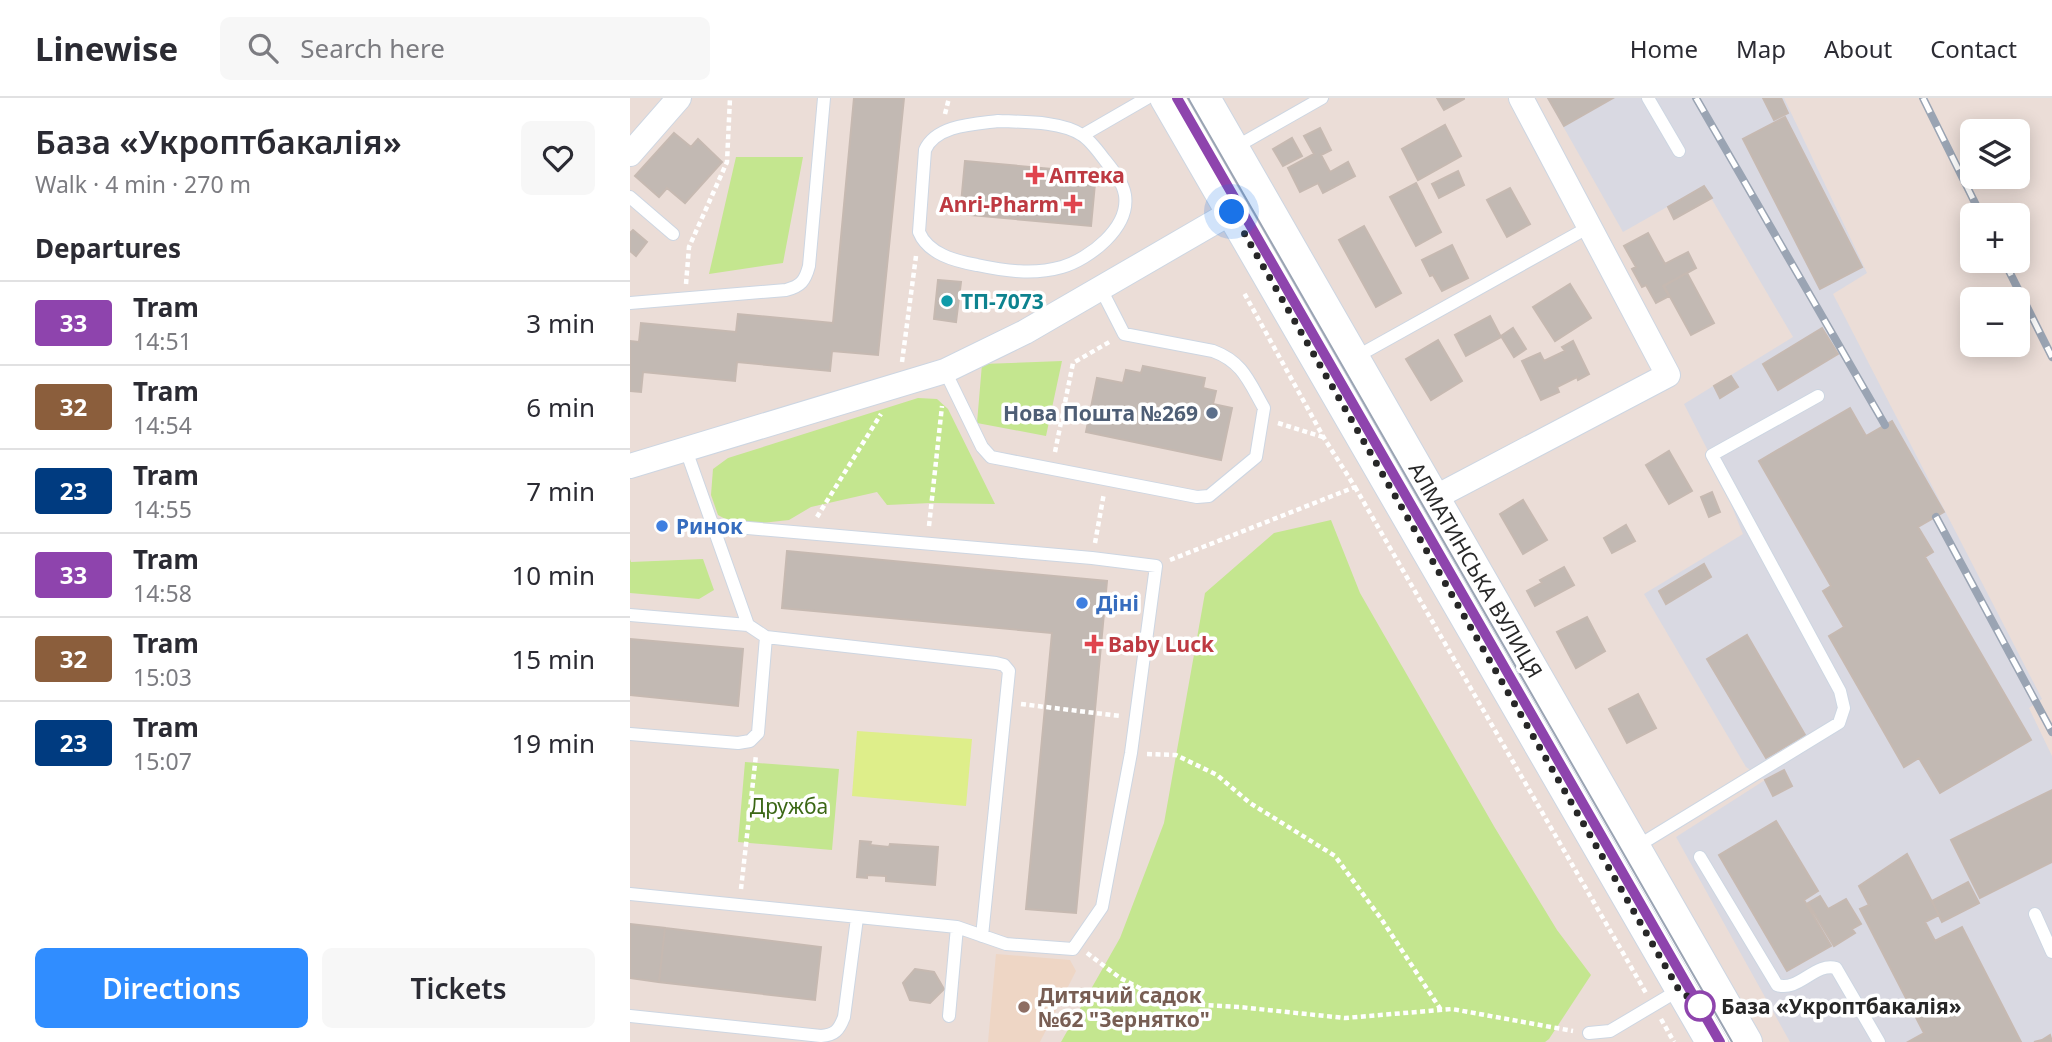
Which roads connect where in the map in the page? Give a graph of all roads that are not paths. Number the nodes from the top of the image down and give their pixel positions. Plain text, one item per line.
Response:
1 (679, 98) edge
2 (824, 98) edge
3 (1147, 98) edge
4 (1165, 98) edge
5 (1205, 98) edge
6 (1322, 98) edge
7 (1521, 98) edge
8 (1648, 98) edge
9 (1083, 135) junction
10 (1233, 148) junction
11 (1679, 151) dead end
12 (630, 154) edge
13 (630, 197) edge
14 (1232, 212) junction
15 (1589, 227) junction
16 (673, 234) dead end
17 (1101, 289) junction
18 (630, 303) edge
19 (1354, 359) junction
20 (946, 370) junction
21 (1818, 396) dead end
22 (686, 450) junction
23 (630, 466) edge
24 (1434, 498) junction
25 (714, 525) junction
26 (630, 615) edge
27 (748, 625) junction
28 (766, 637) junction
29 (630, 734) edge
30 (1636, 848) junction
31 (1700, 857) dead end
32 (630, 894) edge
33 (2035, 914) dead end
34 (857, 918) junction
35 (957, 928) junction
36 (982, 936) junction
37 (2052, 952) edge
38 (1679, 990) junction
39 (630, 1016) edge
40 (949, 1016) dead end
41 (1589, 1033) road end
42 (1711, 1042) edge
43 (1747, 1042) edge
44 (1879, 1042) edge

1 - 12 street
2 - 18 lane
3 - 9 lane
4 - 14 street, АЛМАТИНСЬКА ВУЛИЦЯ
5 - 10 street, АЛМАТИНСЬКА ВУЛИЦЯ
6 - 10 lane
7 - 15 street
8 - 11 lane
9 - 9 lane
10 - 19 street, АЛМАТИНСЬКА ВУЛИЦЯ
13 - 16 lane
14 - 17 street
14 - 38 street, АЛМАТИНСЬКА ВУЛИЦЯ
15 - 19 lane
15 - 24 street
17 - 20 street
17 - 20 lane
19 - 24 street, АЛМАТИНСЬКА ВУЛИЦЯ
20 - 22 street
21 - 30 lane
22 - 23 street
22 - 25 lane
24 - 30 street, АЛМАТИНСЬКА ВУЛИЦЯ
25 - 27 lane
25 - 36 lane
26 - 27 lane
27 - 28 lane
28 - 29 lane
28 - 36 lane
30 - 43 street, АЛМАТИНСЬКА ВУЛИЦЯ
31 - 44 lane
32 - 34 lane
33 - 37 lane
34 - 35 lane
34 - 39 lane
35 - 36 lane
35 - 40 lane
38 - 41 lane
38 - 42 street, АЛМАТИНСЬКА ВУЛИЦЯ

